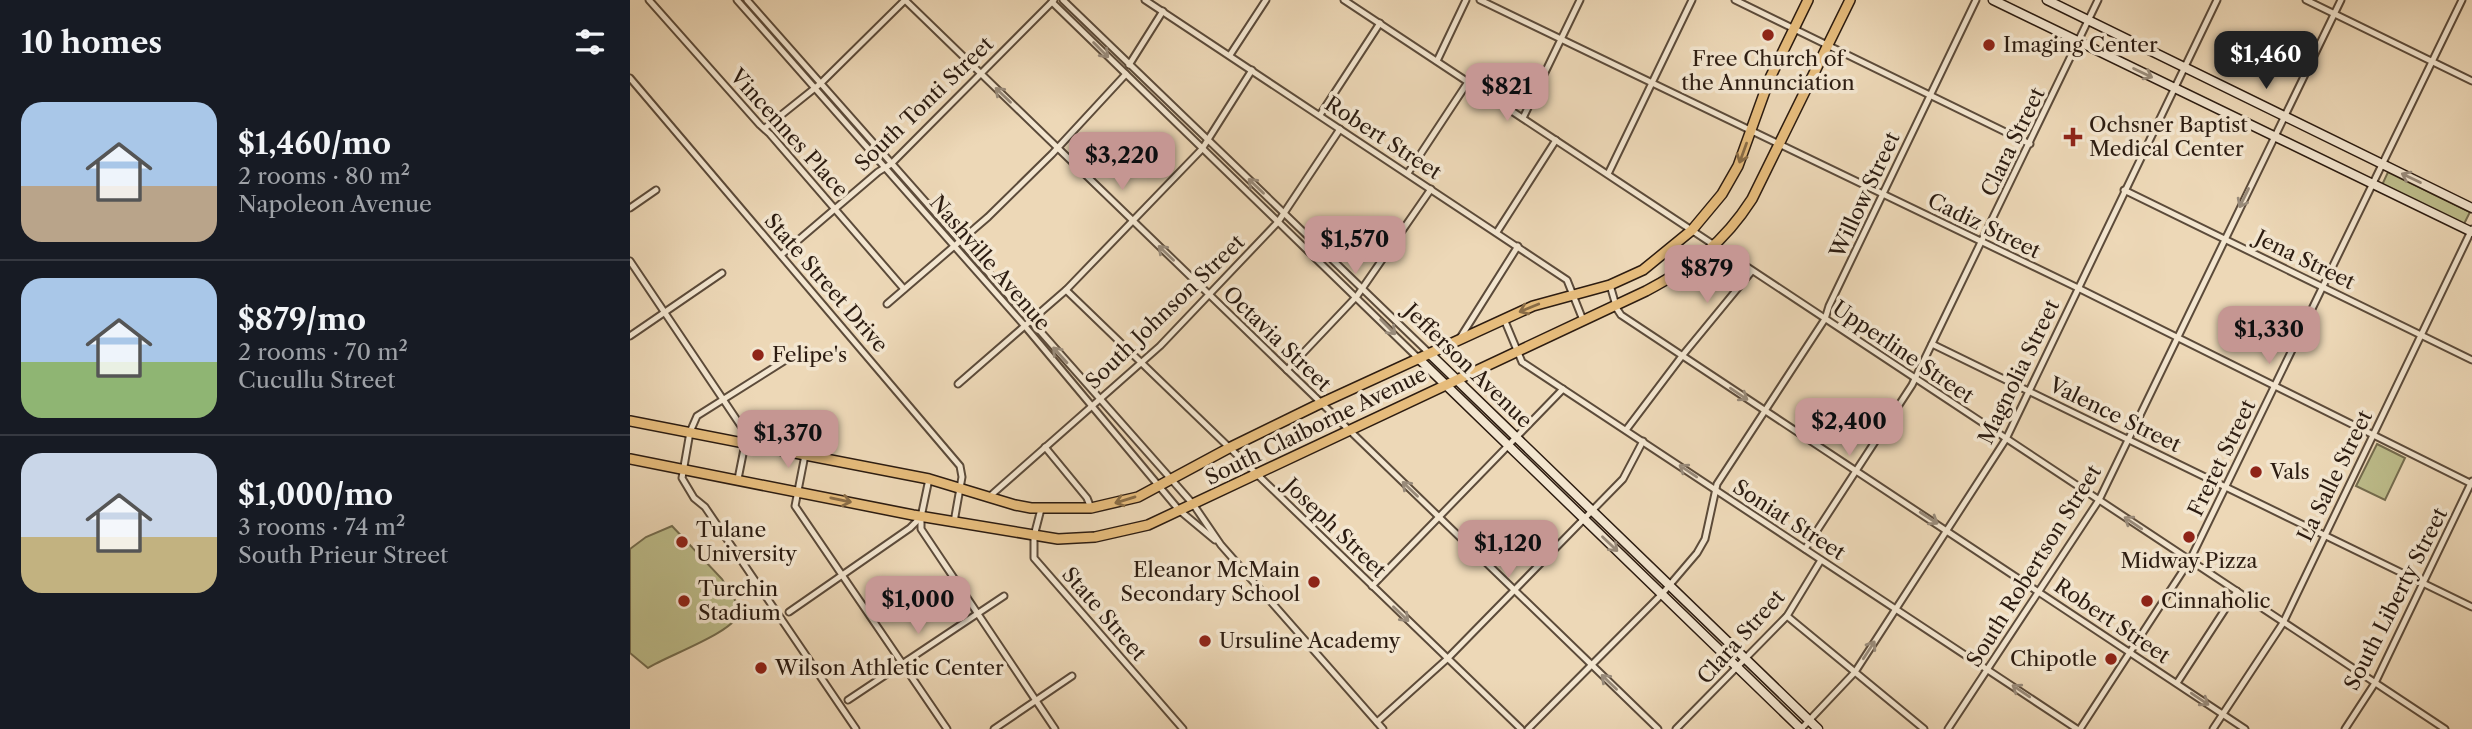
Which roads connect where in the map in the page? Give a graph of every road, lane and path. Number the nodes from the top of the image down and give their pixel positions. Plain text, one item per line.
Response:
1 (649, 0) edge
2 (737, 0) edge
3 (905, 0) edge
4 (1063, 0) edge
5 (1145, 0) edge
6 (1266, 0) edge
7 (1344, 0) edge
8 (1466, 0) edge
9 (1480, 0) edge
10 (1580, 0) edge
11 (1692, 0) edge
12 (1735, 0) edge
13 (1808, 0) edge
14 (1850, 0) edge
15 (1976, 0) edge
16 (1993, 0) edge
17 (2047, 0) edge
18 (2098, 0) edge
19 (2217, 0) edge
20 (2306, 0) edge
21 (2341, 0) edge
22 (2462, 0) edge
23 (1053, 1) edge
24 (1353, 3) edge
25 (750, 4) edge
26 (1163, 12) junction
27 (2334, 14) junction
28 (2089, 21) junction
29 (1380, 23) junction
30 (1794, 29) junction
31 (1561, 39) junction
32 (2079, 42) junction
33 (1827, 45) junction
34 (1230, 55) junction
35 (1437, 61) junction
36 (2433, 61) junction
37 (1129, 64) junction
38 (2184, 67) junction
39 (1252, 70) junction
40 (981, 74) junction
41 (1126, 75) junction
42 (630, 78) edge
43 (2472, 80) edge
44 (1468, 82) junction
45 (1652, 82) junction
46 (817, 86) junction
47 (2174, 88) junction
48 (1929, 96) junction
49 (1320, 115) junction
50 (2285, 117) junction
51 (1523, 118) junction
52 (765, 128) junction
53 (1340, 128) junction
54 (1751, 130) junction
55 (2275, 137) junction
56 (1208, 139) junction
57 (1556, 141) junction
58 (2030, 144) junction
59 (1780, 145) junction
60 (1057, 148) junction
61 (1202, 149) junction
62 (2382, 164) junction
63 (888, 166) junction
64 (1408, 173) junction
65 (1608, 174) junction
66 (2373, 184) junction
67 (1431, 188) junction
68 (656, 190) dead end
69 (2124, 190) junction
70 (1883, 194) junction
71 (630, 208) edge
72 (835, 208) junction
73 (2472, 208) edge
74 (1284, 213) junction
75 (1133, 220) junction
76 (1279, 222) junction
77 (1692, 230) junction
78 (2472, 231) edge
79 (1497, 232) junction
80 (2224, 238) junction
81 (1981, 242) junction
82 (957, 243) junction
83 (1518, 246) junction
84 (1715, 246) junction
85 (781, 255) junction
86 (630, 261) edge
87 (1752, 271) junction
88 (722, 273) dead end
89 (1610, 285) junction
90 (2323, 286) junction
91 (2078, 288) junction
92 (904, 289) junction
93 (1362, 289) junction
94 (1066, 290) junction
95 (1209, 295) junction
96 (1573, 295) junction
97 (1357, 296) junction
98 (887, 304) dead end
99 (1615, 305) junction
100 (665, 312) junction
101 (1504, 319) junction
102 (1825, 319) junction
103 (1584, 320) junction
104 (1027, 323) junction
105 (2422, 334) junction
106 (630, 336) edge
107 (1460, 338) junction
108 (2177, 338) junction
109 (1932, 344) junction
110 (800, 351) dead end
111 (1517, 351) junction
112 (1429, 353) junction
113 (1682, 356) junction
114 (1418, 358) junction
115 (2472, 360) edge
116 (1140, 364) junction
117 (1287, 370) junction
118 (1915, 378) junction
119 (1457, 379) junction
120 (958, 384) dead end
121 (1444, 384) junction
122 (2274, 386) junction
123 (1563, 389) junction
124 (2029, 391) junction
125 (723, 399) junction
126 (1100, 399) junction
127 (1321, 403) junction
128 (1092, 405) junction
129 (1765, 411) junction
130 (630, 421) edge
131 (1349, 429) junction
132 (1626, 430) junction
133 (690, 432) junction
134 (2373, 433) junction
135 (1516, 437) junction
136 (2006, 439) junction
137 (2127, 439) junction
138 (1643, 442) junction
139 (745, 444) junction
140 (1508, 446) junction
141 (1045, 447) junction
142 (1229, 448) junction
143 (805, 455) junction
144 (630, 459) edge
145 (683, 468) junction
146 (1857, 471) junction
147 (1256, 474) junction
148 (1171, 479) junction
149 (738, 480) junction
150 (929, 480) junction
151 (2472, 483) edge
152 (1158, 486) junction
153 (2226, 486) junction
154 (961, 488) junction
155 (797, 491) junction
156 (1716, 491) junction
157 (988, 498) junction
158 (2099, 499) junction
159 (1193, 504) junction
160 (1091, 508) junction
161 (1041, 509) junction
162 (1179, 510) junction
163 (1592, 511) junction
164 (921, 517) junction
165 (1439, 517) junction
166 (1584, 519) junction
167 (954, 522) junction
168 (1947, 530) junction
169 (2324, 534) junction
170 (1034, 536) junction
171 (1221, 545) junction
172 (1805, 549) junction
173 (1821, 560) junction
174 (2190, 560) junction
175 (842, 576) junction
176 (2422, 584) junction
177 (1372, 586) junction
178 (1669, 586) junction
179 (1515, 591) junction
180 (2039, 591) junction
181 (2237, 591) junction
182 (1662, 594) junction
183 (1004, 596) dead end
184 (2472, 607) edge
185 (1896, 609) junction
186 (789, 612) dead end
187 (977, 613) junction
188 (1787, 616) junction
189 (2283, 623) junction
190 (2130, 653) junction
191 (1447, 659) junction
192 (1744, 660) junction
193 (902, 663) junction
194 (1592, 666) junction
195 (1737, 666) junction
196 (1988, 670) junction
197 (1855, 672) junction
198 (1072, 676) dead end
199 (2177, 683) junction
200 (2375, 683) junction
201 (848, 700) dead end
202 (1036, 701) junction
203 (2223, 714) junction
204 (1809, 720) junction
205 (1377, 722) junction
206 (856, 729) edge
207 (947, 729) edge
208 (994, 729) edge
209 (1055, 729) edge
210 (1183, 729) edge
211 (1384, 729) edge
212 (1521, 729) edge
213 (1528, 729) edge
214 (1658, 729) edge
215 (1676, 729) edge
216 (1801, 729) edge
217 (1818, 729) edge
218 (1924, 729) edge
219 (1948, 729) edge
220 (2079, 729) edge
221 (2213, 729) edge
222 (2245, 729) edge
223 (2344, 729) edge
224 (2445, 729) edge

1 - 52 street, Vincennes Place
2 - 25 street, Nashville Avenue
3 - 40 street, Octavia Street
3 - 46 street
4 - 37 street, Jefferson Avenue
5 - 26 street, Robert Street
6 - 34 street
7 - 24 street, Upperline Street
8 - 35 street
9 - 31 street, Cadiz Street
10 - 31 street
11 - 45 street
12 - 30 street
13 - 30 main road, South Claiborne Avenue
14 - 33 main road, South Claiborne Avenue
15 - 48 street, Willow Street
16 - 32 street
17 - 28 street
18 - 28 street, Clara Street
19 - 38 street, Magnolia Street
20 - 27 street
21 - 27 street, South Robertson Street
22 - 36 street, Freret Street
23 - 40 street, South Tonti Street
23 -> 41 street, Jefferson Avenue
24 - 29 street, Upperline Street
25 - 46 street, Nashville Avenue
26 - 34 street, Robert Street
26 - 37 street
27 - 36 street
27 - 50 street, South Robertson Street
28 - 32 street, Clara Street
28 - 38 street
29 - 35 street, Upperline Street
29 - 49 street
30 - 33 street
30 - 54 main road, South Claiborne Avenue
31 - 45 street, Cadiz Street
31 - 51 street
32 -> 47 street
32 - 58 street, Clara Street
33 - 48 street
33 - 59 main road, South Claiborne Avenue
34 - 39 street, Robert Street
35 - 44 street, Upperline Street
36 - 43 street
36 - 62 street, Freret Street
37 - 41 street
37 - 56 street, Jefferson Avenue
38 - 47 street, Magnolia Street
38 - 50 street
39 - 49 street, Robert Street
39 - 56 street
60 -> 40 street, Octavia Street
40 - 63 street, South Tonti Street
41 - 60 street
41 - 61 street, Jefferson Avenue
42 - 85 street, State Street Drive
44 - 51 street, Upperline Street
44 - 64 street
45 - 54 street, Cadiz Street
45 - 65 street
46 - 52 street
46 - 63 street, Nashville Avenue
47 - 55 street
47 - 69 street, Magnolia Street
48 - 58 street
48 - 70 street, Willow Street
49 - 53 street, Robert Street
50 - 55 street, South Robertson Street
50 - 62 street
51 - 57 street, Upperline Street
52 - 72 street, Vincennes Place
53 - 64 street, Robert Street
53 - 74 street, South Johnson Street
54 - 59 street, Cadiz Street
54 -> 77 main road, South Claiborne Avenue
55 - 66 street
55 -> 80 street, South Robertson Street
56 - 61 street
74 -> 56 street, Jefferson Avenue
57 - 65 street, Upperline Street
57 - 79 street
58 - 81 street, Clara Street
59 - 70 street, Cadiz Street
59 - 84 main road, South Claiborne Avenue
60 - 75 street, Octavia Street
60 - 82 street
61 - 75 street
61 - 76 street, Jefferson Avenue
62 - 66 street, Freret Street
73 -> 62 street
63 - 72 street, South Tonti Street
63 - 82 street, Nashville Avenue
64 - 67 street, Robert Street
65 - 77 street, Upperline Street
66 - 78 street
66 - 90 street, Freret Street
67 - 79 street, Robert Street
67 - 93 street
68 - 71 street
69 - 80 street, Jena Street
69 - 91 street, Magnolia Street
70 - 81 street, Cadiz Street
70 - 102 street, Willow Street
72 - 85 street, South Tonti Street
72 - 92 street, Vincennes Place
74 - 76 street, South Johnson Street
74 - 93 street, Jefferson Avenue
75 - 94 street
95 -> 75 street, Octavia Street
76 - 95 street, South Johnson Street
76 - 97 street, Jefferson Avenue
77 - 84 street, Upperline Street
77 - 89 main road, South Claiborne Avenue
78 - 105 street, La Salle Street
79 - 83 street, Robert Street
80 - 90 street, Jena Street
80 - 108 street, South Robertson Street
81 - 91 street, Cadiz Street
81 - 109 street, Clara Street
82 - 92 street
82 - 104 street, Nashville Avenue
83 - 96 street, Robert Street
83 - 107 street
84 - 87 street, Upperline Street
84 - 99 main road, South Claiborne Avenue
85 - 154 street, State Street Drive
86 - 100 street
87 - 102 street, Upperline Street
87 - 113 street
88 - 100 street
89 - 96 main road, South Claiborne Avenue
89 - 99 street
90 - 105 street, Jena Street
90 - 122 street, Freret Street
91 - 108 street, Cadiz Street
91 - 124 street, Magnolia Street
92 - 98 street
93 - 97 street
93 - 112 street, Jefferson Avenue
94 - 104 street
94 - 116 street, Joseph Street
95 - 116 street, South Johnson Street
95 - 117 street, Octavia Street
96 -> 101 main road, South Claiborne Avenue
96 - 103 street, Robert Street
97 -> 114 street, Jefferson Avenue
97 - 117 street
99 - 103 main road, South Claiborne Avenue
99 - 113 street, Robert Street
100 - 106 street
100 - 125 street
101 - 107 main road, South Claiborne Avenue
101 - 111 street, Soniat Street
102 - 118 street, Upperline Street
102 - 129 street, Willow Street
103 - 111 main road, South Claiborne Avenue
104 - 120 street
126 -> 104 street, Nashville Avenue
104 - 128 street, Nashville Avenue
105 - 115 street, Jena Street
105 - 134 street, La Salle Street
107 - 112 main road, South Claiborne Avenue
108 - 122 street, Cadiz Street
108 - 137 street, South Robertson Street
109 - 118 street, Clara Street
109 - 124 street, Valence Street
110 - 125 street
111 - 119 main road, South Claiborne Avenue
111 - 123 street, Soniat Street
112 - 114 main road, South Claiborne Avenue
112 - 119 street, Jefferson Avenue
113 -> 129 street, Robert Street
113 - 132 street
114 - 121 street, Jefferson Avenue
114 - 127 main road, South Claiborne Avenue
116 - 126 street, South Johnson Street
116 - 142 street, Joseph Street
117 - 127 street, Octavia Street
118 - 136 street, Upperline Street
118 - 146 street, Clara Street
119 - 121 main road, South Claiborne Avenue
119 - 135 street, Jefferson Avenue
121 - 131 main road, South Claiborne Avenue
121 - 140 street, Jefferson Avenue
122 - 134 street, Cadiz Street
122 - 153 street, Freret Street
123 - 132 street, Soniat Street
123 - 135 street
124 - 136 street, Magnolia Street
124 - 137 street, Valence Street
125 - 133 street
125 - 139 street
126 - 128 street, South Johnson Street
126 - 148 street, Nashville Avenue
127 - 131 street, Octavia Street
127 - 142 main road, South Claiborne Avenue
128 - 141 street, South Johnson Street
128 - 152 street, Nashville Avenue
129 - 146 street, Robert Street
129 - 156 street, Willow Street
130 - 133 main road, South Claiborne Avenue
131 - 147 main road, South Claiborne Avenue
165 -> 131 street, Octavia Street
132 - 138 street, Soniat Street
133 - 139 main road, South Claiborne Avenue
133 - 145 street
134 - 151 street, Cadiz Street
134 - 169 street, La Salle Street
135 - 140 street
135 - 163 street, Jefferson Avenue
136 - 158 street, Upperline Street
136 - 168 street, Magnolia Street
137 - 153 street, Valence Street
137 - 158 street, South Robertson Street
156 -> 138 street, Soniat Street
138 - 163 street
139 - 143 main road, South Claiborne Avenue
139 - 149 street
140 - 165 street
140 - 166 street, Jefferson Avenue
141 - 157 street, South Johnson Street
141 - 160 street
142 - 147 street, Joseph Street
142 - 148 main road, South Claiborne Avenue
143 - 150 main road, South Claiborne Avenue
143 - 155 street
144 - 145 main road, South Claiborne Avenue
145 - 149 main road, South Claiborne Avenue
145 - 206 street
146 -> 168 street, Robert Street
146 - 172 street, Clara Street
147 - 159 main road, South Claiborne Avenue
147 - 177 street, Joseph Street
148 - 152 main road, South Claiborne Avenue
148 - 159 street, Nashville Avenue
149 - 155 main road, South Claiborne Avenue
150 - 154 main road, South Claiborne Avenue
150 - 164 street
151 - 176 street, South Liberty Street
152 -> 160 main road, South Claiborne Avenue
152 - 162 street, Nashville Avenue
153 - 169 street, Valence Street
153 - 174 street, Freret Street
154 - 157 main road, South Claiborne Avenue
154 - 167 street, State Street Drive
155 -> 164 main road, South Claiborne Avenue
155 - 175 street
156 - 172 street, Soniat Street
156 - 178 street, Willow Street
157 - 161 main road, South Claiborne Avenue
174 -> 158 street, Upperline Street
158 - 180 street, South Robertson Street
159 - 162 main road, South Claiborne Avenue
159 - 171 street, Nashville Avenue
160 - 161 main road, South Claiborne Avenue
161 - 170 street, State Street
162 - 170 main road, South Claiborne Avenue
162 - 171 street, Nashville Avenue
163 - 166 street
163 - 178 street, Jefferson Avenue
164 - 167 main road, South Claiborne Avenue
164 - 175 street
164 - 187 street
165 - 177 street
165 - 179 street, Octavia Street
166 - 179 street
166 -> 182 street, Jefferson Avenue
167 - 170 main road, South Claiborne Avenue
168 - 180 street, Robert Street
168 - 185 street, Magnolia Street
169 - 176 street, Valence Street
169 - 189 street, La Salle Street
170 - 210 street, State Street
171 - 205 street, Nashville Avenue
172 - 173 street, Soniat Street
173 - 185 street, Soniat Street
173 - 188 street, Clara Street
174 - 181 street, Upperline Street
174 - 190 street, Freret Street
175 - 186 street
175 - 193 street
176 - 184 street, Valence Street
176 - 200 street, South Liberty Street
177 -> 191 street, Joseph Street
178 - 182 street, Willow Street
178 - 192 street, Jefferson Avenue
179 - 191 street
179 - 194 street, Octavia Street
180 - 190 street, Robert Street
180 - 196 street, South Robertson Street
181 - 189 street, Upperline Street
181 - 199 street
182 - 194 street, Willow Street
182 - 195 street, Jefferson Avenue
183 - 187 street
185 - 196 street, Soniat Street
197 -> 185 street, Magnolia Street
187 - 193 street
187 - 202 street
188 - 192 street, Clara Street
188 - 197 street
189 - 200 street, Upperline Street
189 - 203 street, La Salle Street
190 - 199 street, Robert Street
190 - 220 street, Freret Street
191 - 205 street
191 - 212 street, Joseph Street
192 - 195 street, Clara Street
192 - 204 street, Jefferson Avenue
193 - 201 street
193 - 207 street
194 - 213 street, Willow Street
214 -> 194 street, Octavia Street
195 - 215 street, Clara Street
195 - 216 street, Jefferson Avenue
196 - 219 street, South Robertson Street
220 -> 196 street, Soniat Street
197 - 204 street, Magnolia Street
197 - 218 street
198 - 202 street
199 -> 203 street, Robert Street
200 - 223 street, South Liberty Street
200 - 224 street, Upperline Street
202 - 208 street
202 - 209 street
203 - 221 street, La Salle Street
203 - 222 street, Robert Street
204 - 216 street, Magnolia Street
204 - 217 street, Jefferson Avenue
205 - 211 street, Nashville Avenue

